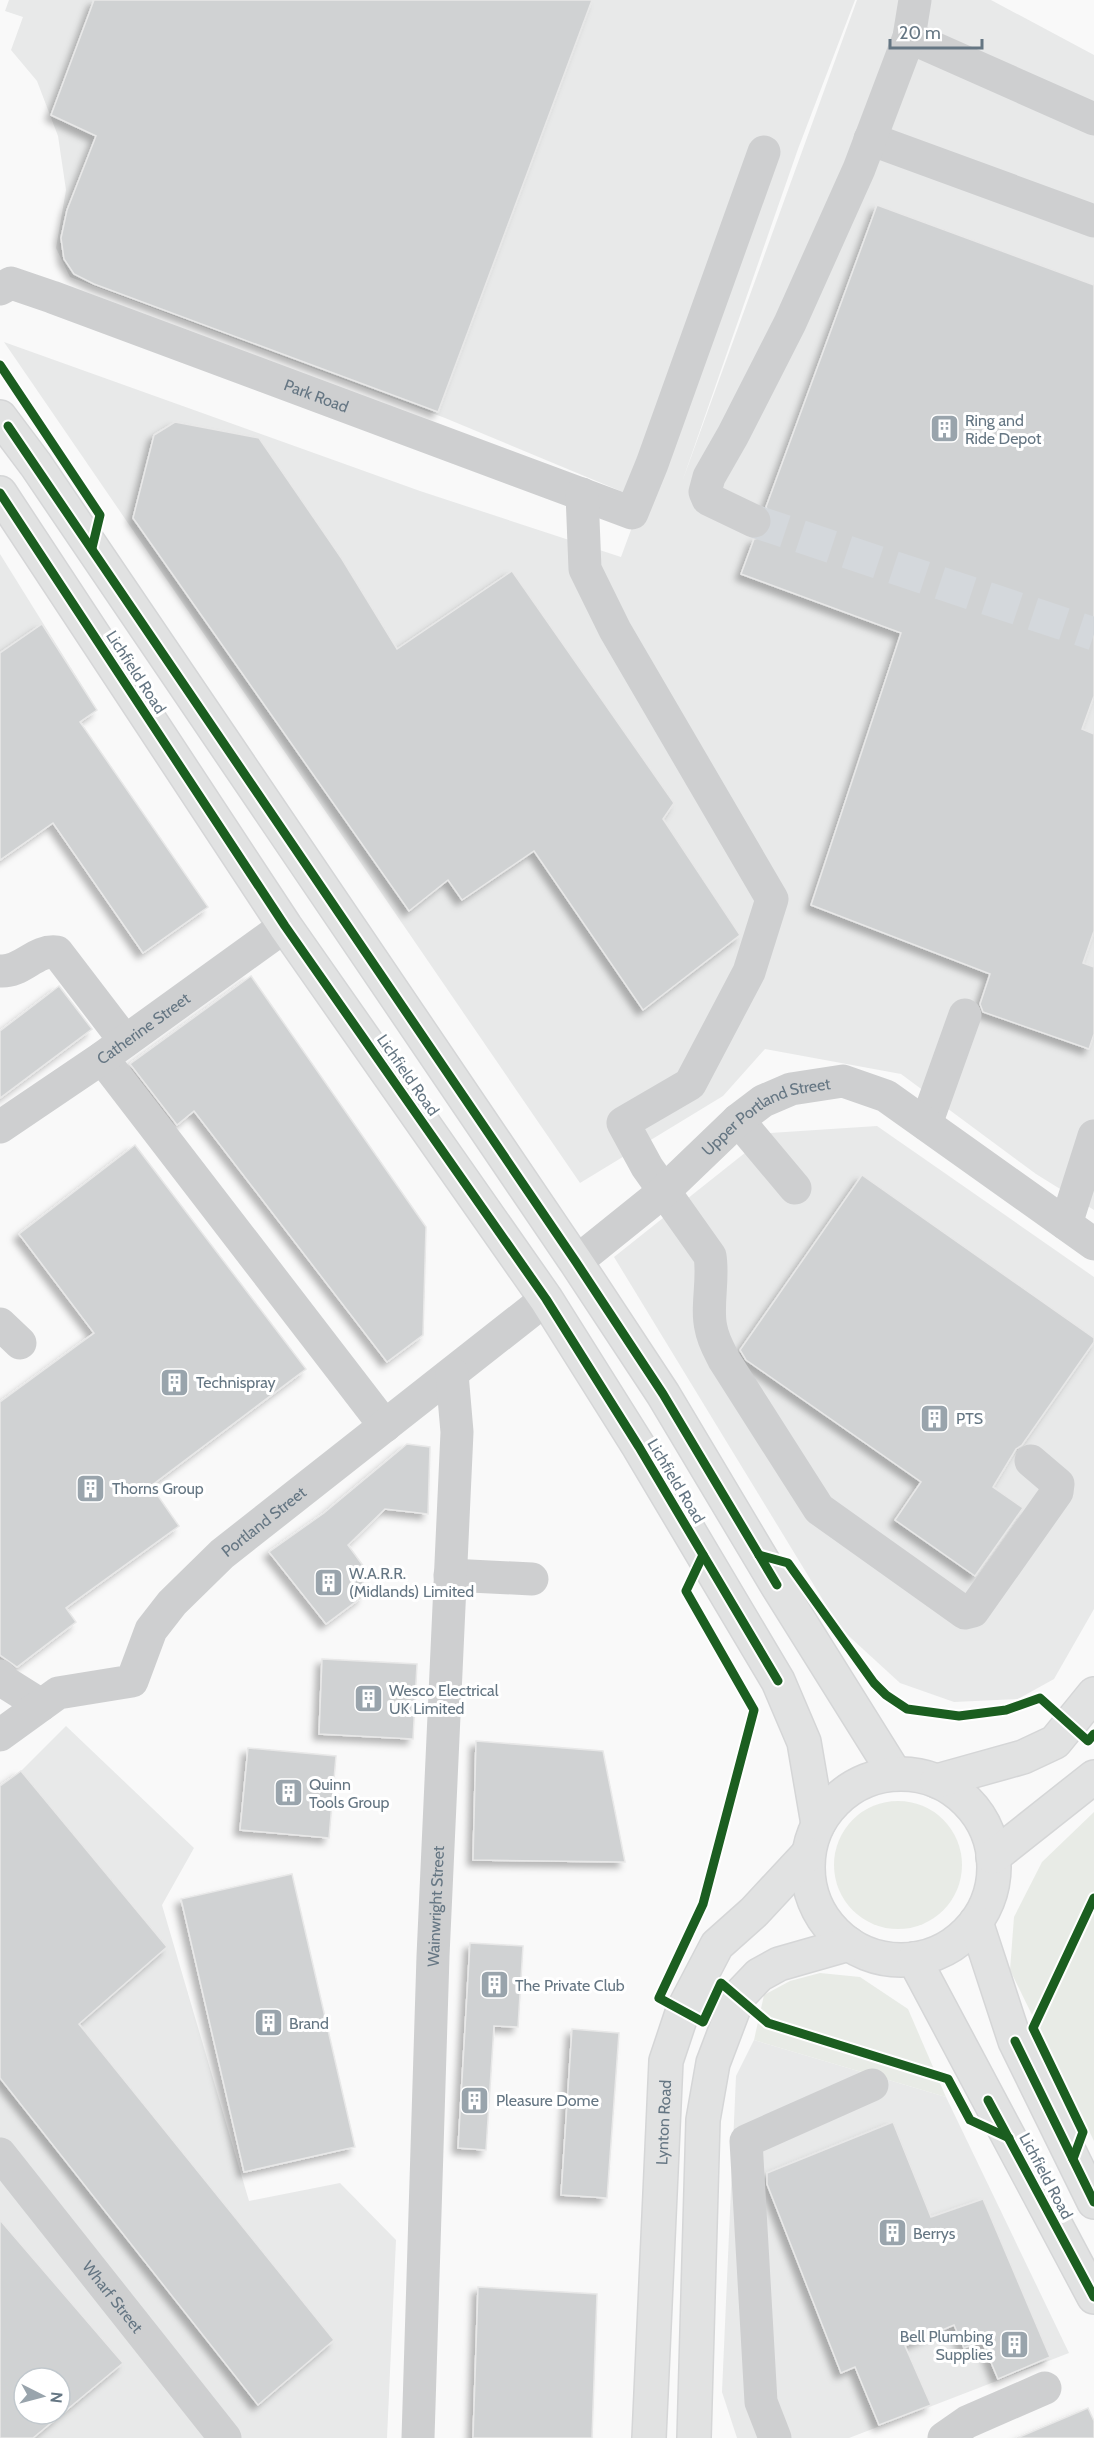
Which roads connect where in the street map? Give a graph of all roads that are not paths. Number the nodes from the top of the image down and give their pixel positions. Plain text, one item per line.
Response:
1 (915, 0) edge
2 (909, 38) junction
3 (1094, 119) edge
4 (870, 139) junction
5 (764, 152) dead end
6 (1094, 221) edge
7 (0, 289) edge
8 (0, 417) edge
9 (582, 494) junction
10 (5, 511) edge
11 (754, 521) tunnel mouth
12 (285, 926) junction
13 (0, 971) edge
14 (964, 1015) dead end
15 (114, 1049) junction
16 (738, 1120) junction
17 (926, 1124) junction
18 (0, 1127) edge
19 (1094, 1136) edge
20 (795, 1188) dead end
21 (663, 1192) junction
22 (1066, 1224) junction
23 (1094, 1244) edge
24 (576, 1262) junction
25 (546, 1299) junction
26 (452, 1374) junction
27 (385, 1426) junction
28 (1031, 1461) dead end
29 (450, 1575) junction
30 (532, 1578) dead end
31 (0, 1676) edge
32 (1094, 1694) edge
33 (41, 1705) junction
34 (0, 1735) edge
35 (895, 1774) junction
36 (1094, 1777) edge
37 (938, 1781) junction
38 (813, 1839) junction
39 (993, 1857) junction
40 (976, 1922) junction
41 (849, 1944) junction
42 (914, 1959) junction
43 (872, 2085) dead end
44 (0, 2154) edge
45 (1094, 2202) edge
46 (1094, 2297) edge
47 (1045, 2388) dead end
48 (225, 2438) edge
49 (418, 2438) edge
50 (649, 2438) edge
51 (694, 2438) edge
52 (776, 2438) edge
53 (944, 2438) edge

1 - 2 street
2 - 3 street
2 - 4 street
4 - 6 street
4 - 11 street
5 - 9 street, Park Road
7 - 9 street, Park Road
8 - 24 main road, Lichfield Road
9 - 21 street
10 - 12 main road, Lichfield Road
12 - 15 street, Catherine Street
12 - 25 main road, Lichfield Road
13 - 15 street
14 - 17 street
15 - 18 street, Catherine Street
15 - 27 street
16 - 17 street, Upper Portland Street
16 - 20 street
16 - 21 street, Upper Portland Street
17 - 22 street, Upper Portland Street
19 - 22 street
21 - 24 street, Upper Portland Street
21 - 28 street
22 - 23 street, Upper Portland Street
24 - 35 main road, Lichfield Road
25 - 26 street, Portland Street
25 - 38 main road, Lichfield Road
26 - 27 street, Portland Street
26 - 29 street, Wainwright Street
27 - 33 street, Portland Street
29 - 30 street
29 - 49 street, Wainwright Street
31 - 33 street
32 - 37 main road
33 - 34 street, Portland Street
35 - 37 main road
35 - 38 main road
36 - 39 main road
37 - 39 main road
38 - 41 main road
38 - 50 main road, Lynton Road
39 - 40 main road
40 - 42 main road
40 - 45 main road, Lichfield Road
41 - 42 main road
41 - 51 main road
42 - 46 main road, Lichfield Road
43 - 52 street
44 - 48 street, Wharf Street
47 - 53 street

